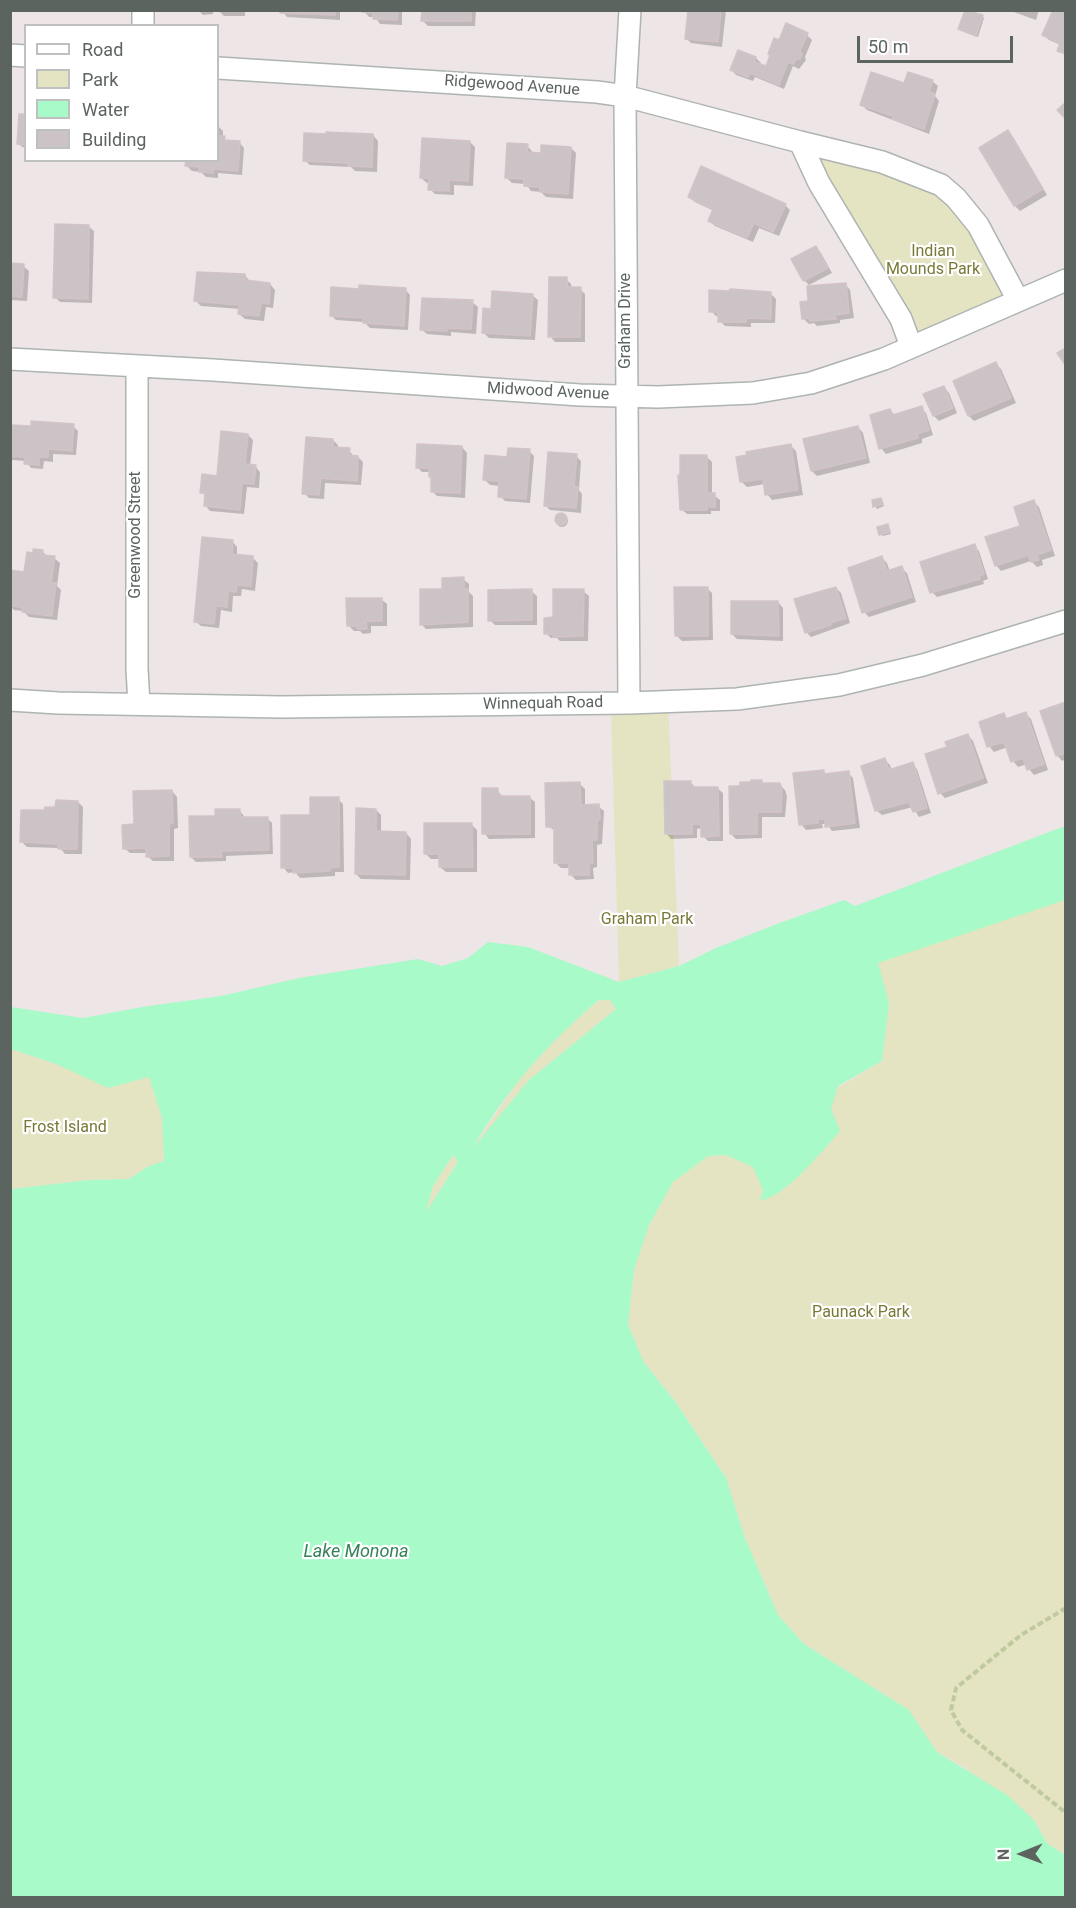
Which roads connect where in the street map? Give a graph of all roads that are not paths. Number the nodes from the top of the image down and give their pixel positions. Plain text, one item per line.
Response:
1 (630, 10) edge
2 (219, 68) edge
3 (625, 96) junction
4 (800, 142) junction
5 (1065, 280) edge
6 (1018, 300) junction
7 (912, 346) junction
8 (10, 359) edge
9 (137, 366) junction
10 (627, 396) junction
11 (1065, 621) edge
12 (10, 700) edge
13 (629, 703) junction
14 (139, 704) junction

1 - 3 street, Graham Drive
2 - 3 street, Ridgewood Avenue
3 - 4 street, Ridgewood Avenue
3 - 10 street, Graham Drive
4 - 6 street, Ridgewood Avenue
4 - 7 street
5 - 6 street, Midwood Avenue
6 - 7 street, Midwood Avenue
7 - 10 street, Midwood Avenue
8 - 9 street, Midwood Avenue
9 - 10 street, Midwood Avenue
9 - 14 street, Greenwood Street
10 - 13 street, Graham Drive
11 - 13 street, Winnequah Road
12 - 14 street, Winnequah Road
13 - 14 street, Winnequah Road

